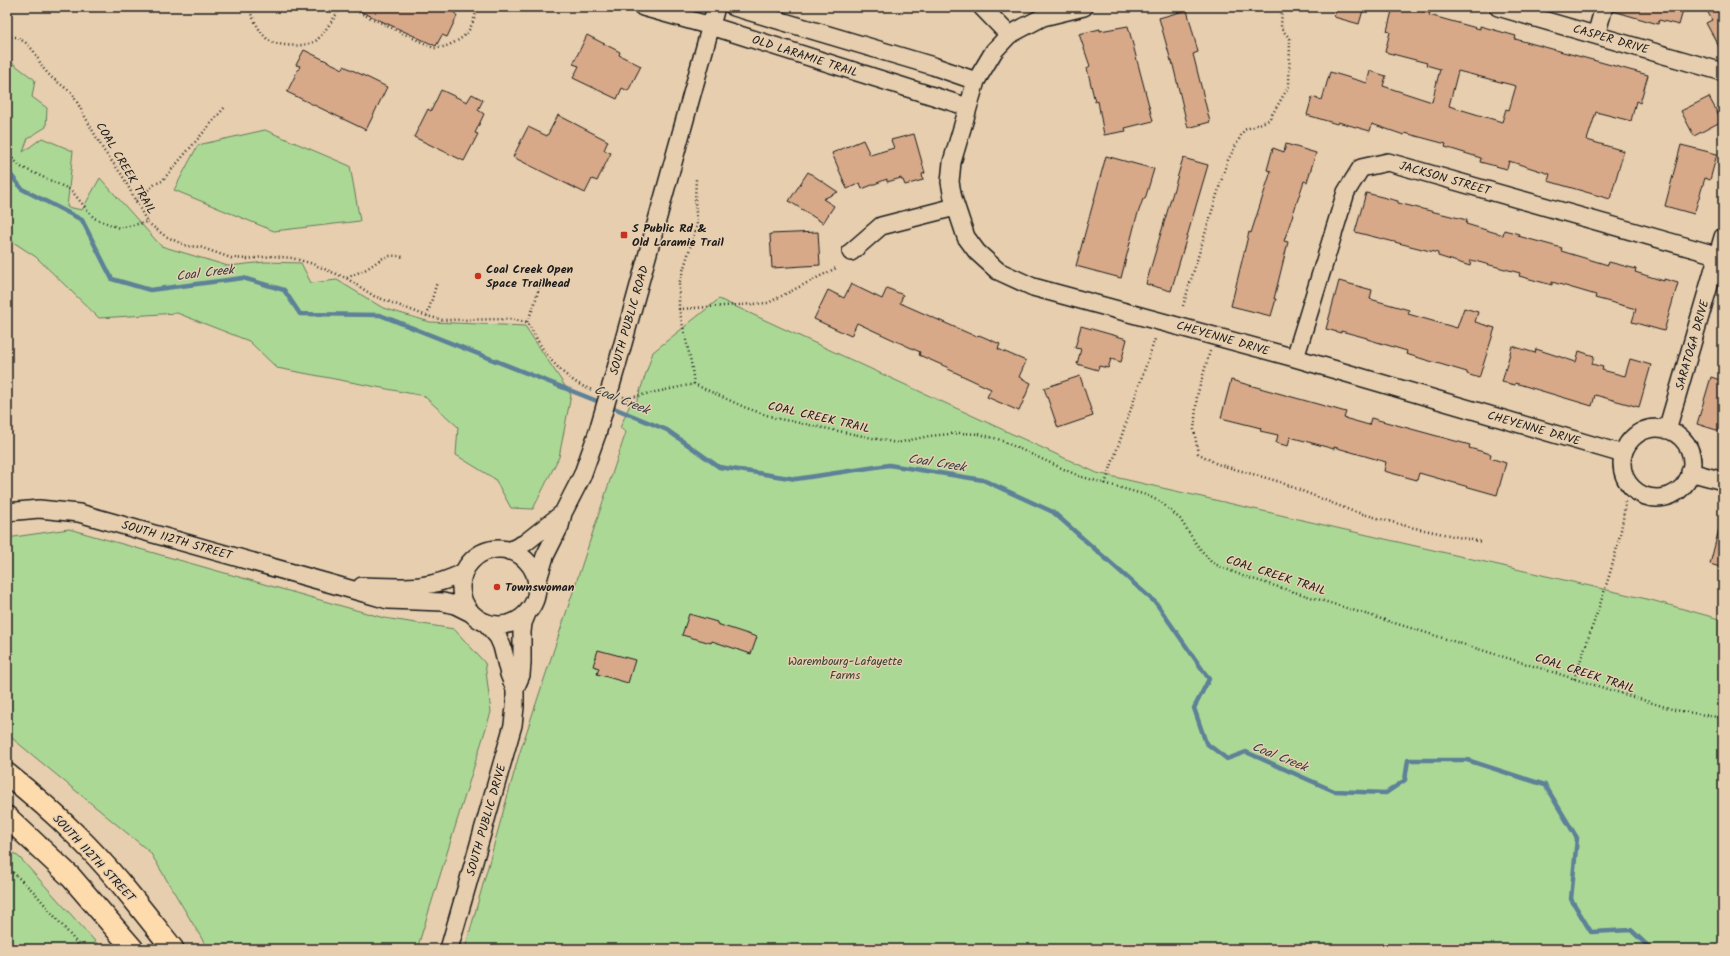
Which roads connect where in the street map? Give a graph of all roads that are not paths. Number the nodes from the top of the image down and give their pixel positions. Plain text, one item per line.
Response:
1 (642, 7) edge
2 (716, 7) edge
3 (734, 7) edge
4 (982, 7) edge
5 (1084, 7) edge
6 (1498, 7) edge
7 (1604, 7) edge
8 (711, 26) junction
9 (1009, 35) junction
10 (1596, 35) junction
11 (1723, 72) edge
12 (976, 80) junction
13 (968, 107) junction
14 (955, 207) junction
15 (1723, 237) edge
16 (851, 252) dead end
17 (1720, 256) edge
18 (1295, 358) junction
19 (1667, 430) junction
20 (1623, 454) junction
21 (1690, 472) junction
22 (1723, 481) edge
23 (7, 512) edge
24 (563, 513) junction
25 (509, 551) junction
26 (464, 572) junction
27 (537, 583) junction
28 (344, 587) junction
29 (528, 611) junction
30 (478, 618) junction
31 (515, 689) junction
32 (7, 774) edge
33 (7, 818) edge
34 (133, 949) edge
35 (173, 949) edge
36 (449, 949) edge

1 - 8 street, OLD LARAMIE TRAIL
2 - 8 street, SOUTH PUBLIC ROAD
3 - 12 street
4 - 9 street
5 - 9 street
6 - 10 street, CASPER DRIVE
7 - 10 street
8 - 13 street, OLD LARAMIE TRAIL
8 - 24 street, SOUTH PUBLIC ROAD, bridge
9 - 12 street
10 - 11 street, CASPER DRIVE
12 - 13 street
13 - 14 street, CHEYENNE DRIVE
14 - 16 street
14 - 18 street, CHEYENNE DRIVE
15 - 17 street, SARATOGA DRIVE
17 - 18 street, JACKSON STREET
17 - 19 street, SARATOGA DRIVE
18 - 20 street, CHEYENNE DRIVE
19 - 20 street
19 - 21 street
20 - 21 street
21 - 22 street
23 - 28 street, SOUTH 112TH STREET
24 - 25 street, SOUTH PUBLIC ROAD
24 - 27 street, SOUTH PUBLIC ROAD
25 - 26 street
25 - 27 street
26 - 28 street, SOUTH 112TH STREET
26 - 30 street
27 - 29 street
28 - 30 street, SOUTH 112TH STREET
29 - 30 street
29 - 31 street
30 - 31 street, SOUTH 112TH STREET
31 - 36 street, SOUTH PUBLIC DRIVE
32 - 35 main road, SOUTH 112TH STREET
33 - 34 main road

